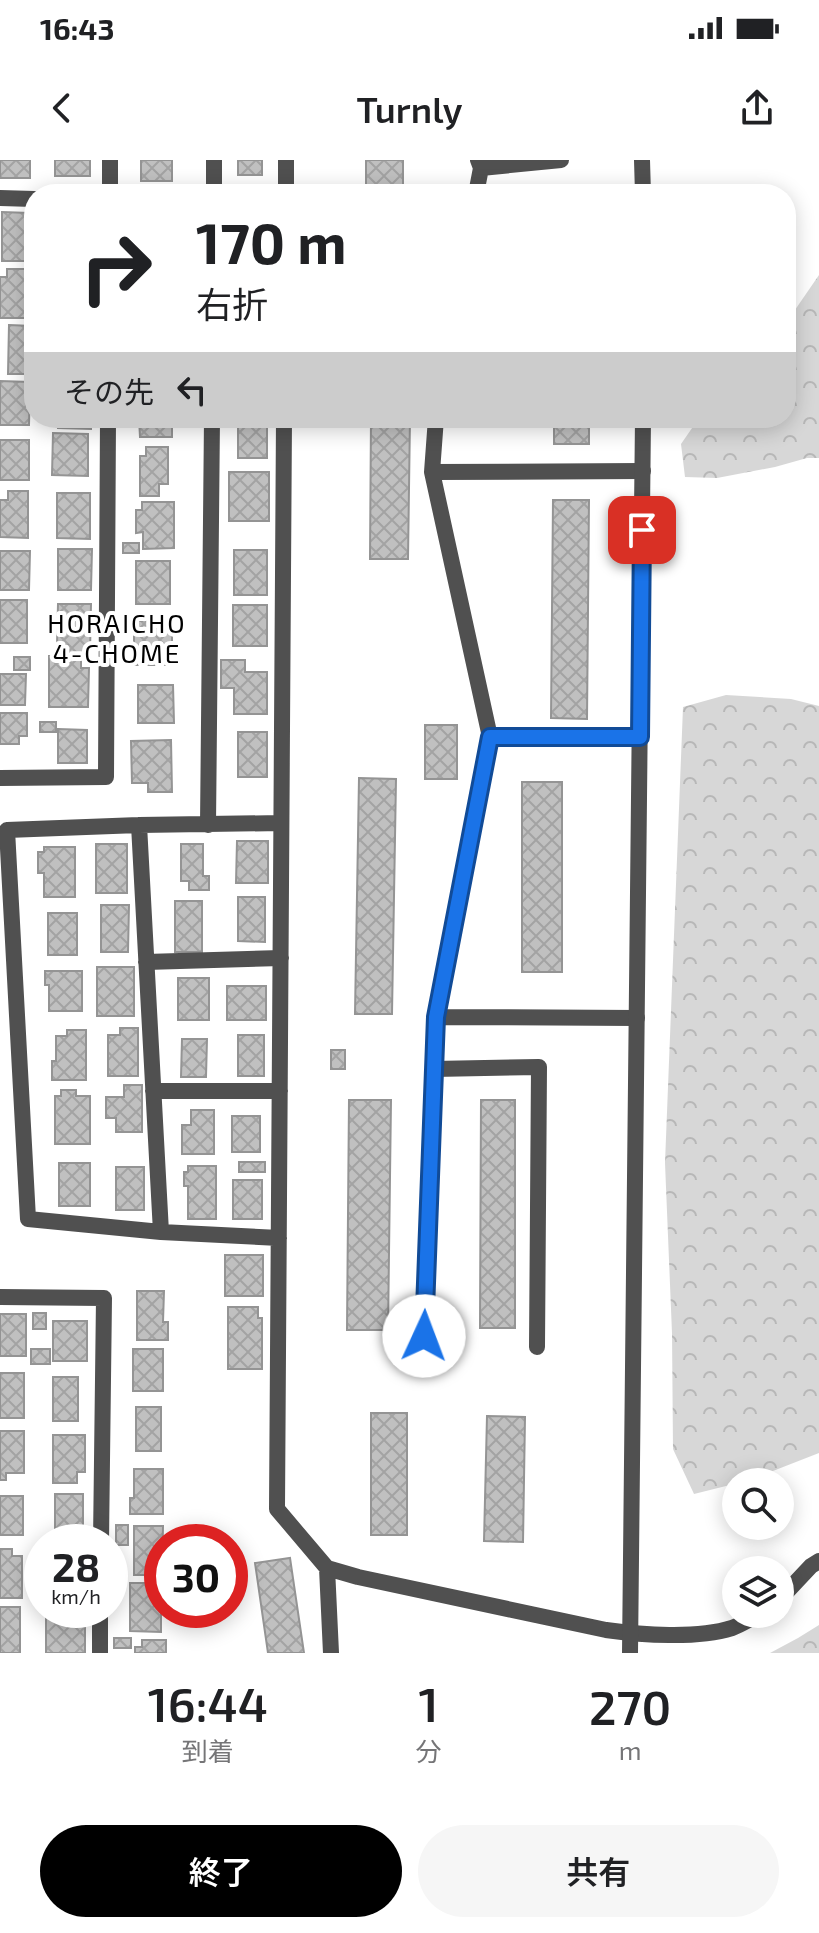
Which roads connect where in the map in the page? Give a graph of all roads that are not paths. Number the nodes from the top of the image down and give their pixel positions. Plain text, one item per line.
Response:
1 (110, 160) edge
2 (214, 160) edge
3 (286, 160) edge
4 (561, 160) edge
5 (642, 160) edge
6 (479, 164) edge
7 (110, 184) edge
8 (214, 184) edge
9 (286, 184) edge
10 (477, 184) edge
11 (643, 184) edge
12 (0, 198) edge
13 (24, 199) edge
14 (108, 428) edge
15 (212, 428) edge
16 (284, 428) edge
17 (435, 428) edge
18 (643, 428) edge
19 (643, 471) junction
20 (432, 472) junction
21 (490, 737) junction
22 (640, 737) junction
23 (0, 778) edge
24 (281, 823) junction
25 (139, 825) junction
26 (208, 825) junction
27 (281, 958) junction
28 (146, 962) junction
29 (436, 1017) junction
30 (637, 1018) junction
31 (434, 1069) junction
32 (153, 1091) junction
33 (280, 1091) junction
34 (161, 1232) junction
35 (279, 1238) junction
36 (0, 1297) edge
37 (424, 1336) dead end
38 (537, 1347) dead end
39 (101, 1524) edge
40 (819, 1561) edge
41 (327, 1568) junction
42 (794, 1584) edge
43 (100, 1628) edge
44 (732, 1628) edge
45 (631, 1633) junction
46 (100, 1653) edge
47 (331, 1653) edge
48 (630, 1653) edge

1 - 7 street
2 - 8 street
3 - 9 street
4 - 6 street
5 - 11 street
6 - 10 street
12 - 13 street
14 - 23 street
15 - 26 street
16 - 24 street
17 - 20 street
18 - 19 street
19 - 20 street
19 - 22 street
20 - 21 street
21 - 22 street
21 - 29 street
22 - 30 street
24 - 26 street
24 - 27 street
25 - 26 street
25 - 28 street
25 - 34 street
27 - 28 street
27 - 33 street
28 - 32 street
29 - 30 street
29 - 31 street
30 - 45 street
31 - 37 street
31 - 38 street
32 - 33 street
32 - 34 street
33 - 35 street
34 - 35 street
35 - 41 street
36 - 39 street
40 - 42 street
41 - 45 street
41 - 47 street
43 - 46 street
44 - 45 street
45 - 48 street

